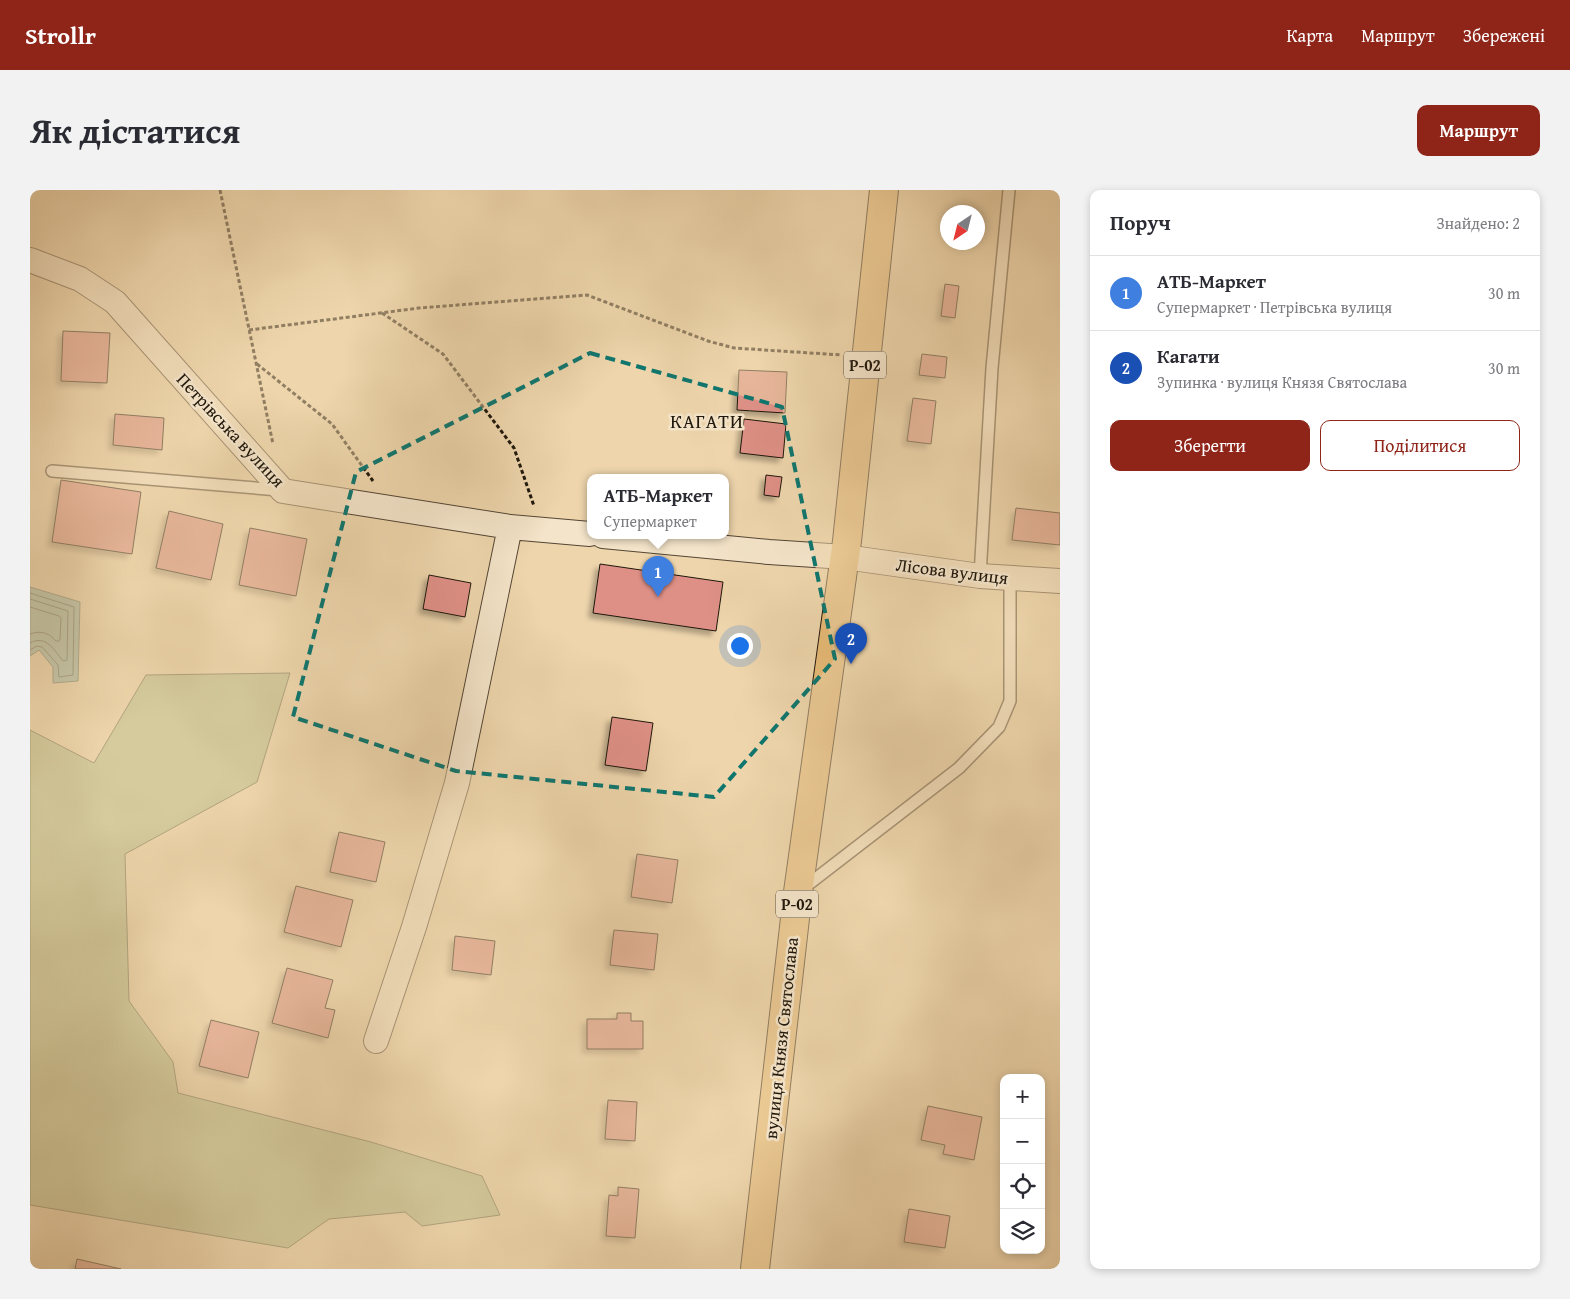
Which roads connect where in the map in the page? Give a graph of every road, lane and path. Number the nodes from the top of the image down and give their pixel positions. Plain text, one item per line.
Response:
1 (220, 190) edge
2 (884, 190) edge
3 (1009, 190) edge
4 (30, 260) edge
5 (382, 312) junction
6 (249, 330) junction
7 (850, 355) dead end
8 (256, 363) junction
9 (274, 445) dead end
10 (52, 470) dead end
11 (283, 491) junction
12 (392, 508) junction
13 (510, 527) junction
14 (543, 530) junction
15 (587, 534) edge
16 (635, 539) edge
17 (846, 549) junction
18 (980, 576) junction
19 (1010, 578) junction
20 (1060, 581) edge
21 (798, 892) junction
22 (376, 1041) dead end
23 (755, 1269) edge

1 - 6 path
2 - 17 main road, Р-02
3 - 18 lane
4 - 11 street, Петрівська вулиця
5 - 6 path
5 - 7 path
5 - 14 path
6 - 8 path
8 - 9 path
8 - 12 path
10 - 11 lane
11 - 12 street, Петрівська вулиця
12 - 13 street, Петрівська вулиця
13 - 14 street, Петрівська вулиця
13 - 22 street
14 - 15 street, Петрівська вулиця
16 - 17 street
17 - 18 street, Лісова вулиця
17 - 21 main road, вулиця Князя Святослава / Р-02
18 - 19 street, Лісова вулиця
19 - 20 street, Лісова вулиця
19 - 21 lane
21 - 23 main road, вулиця Князя Святослава / Р-02

